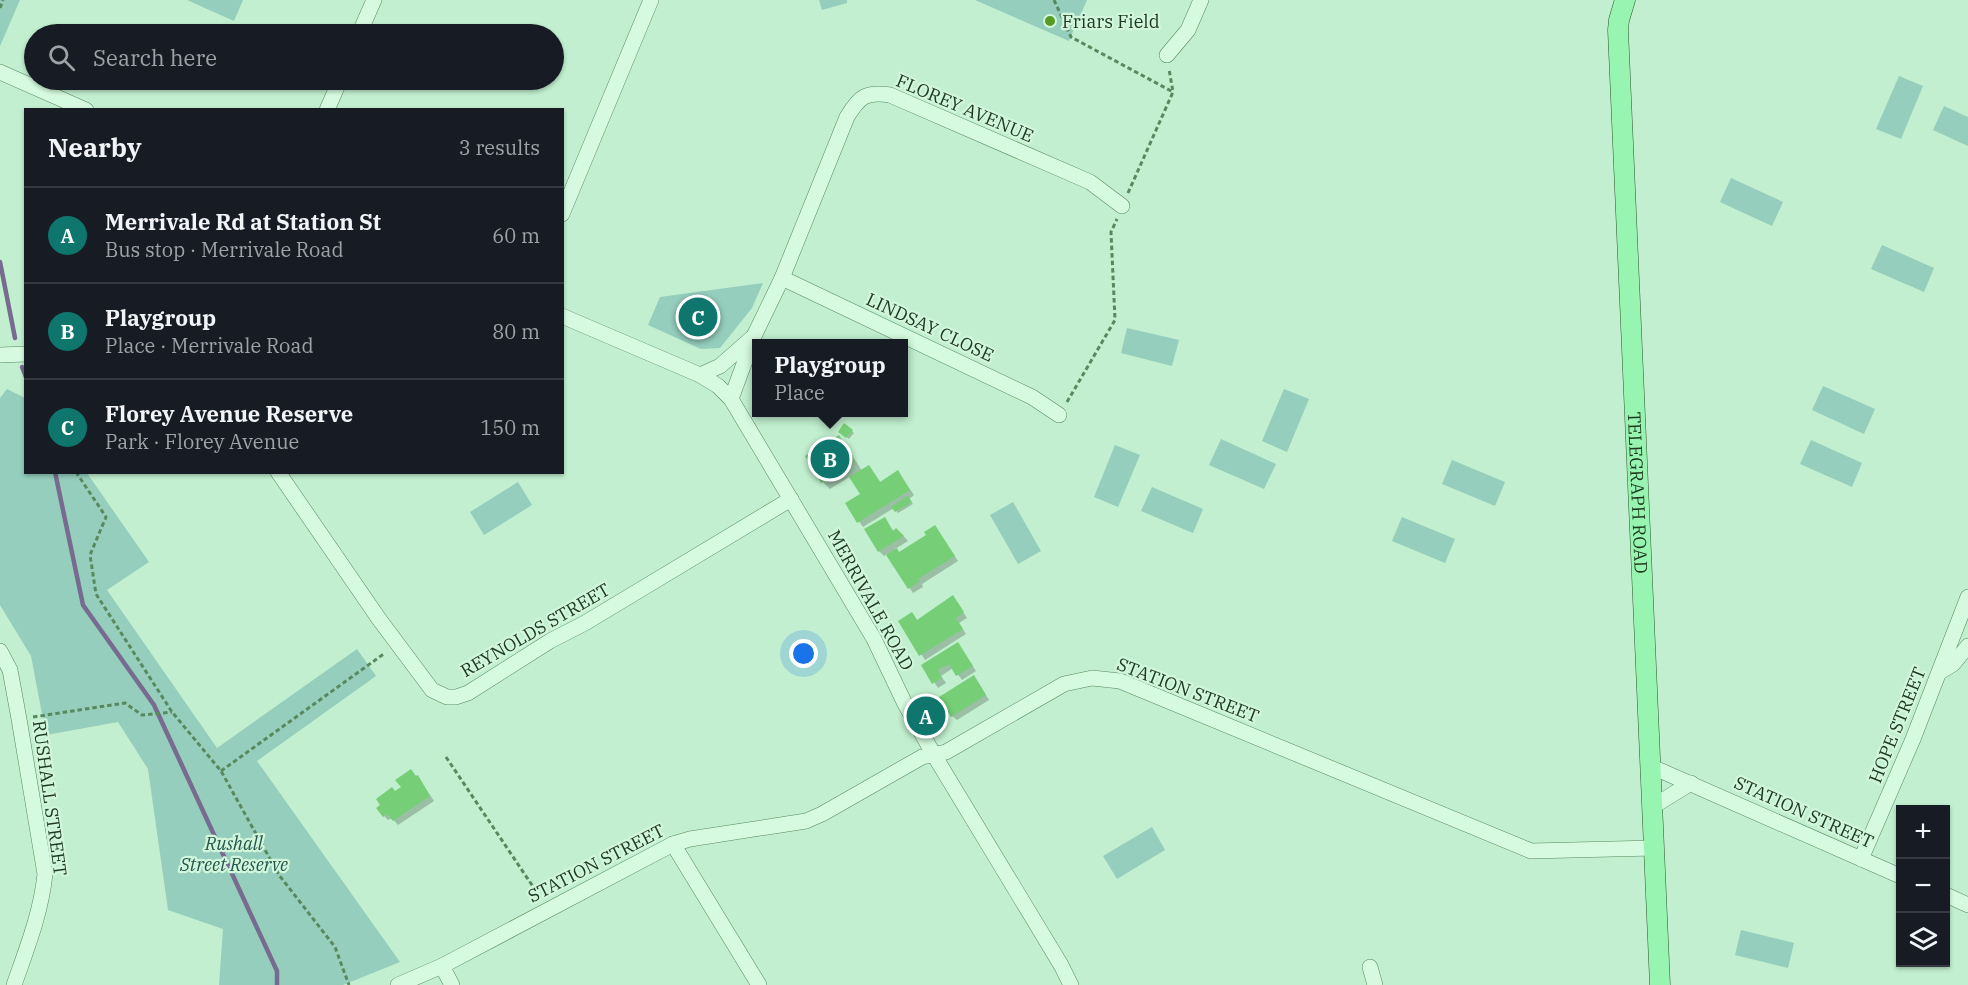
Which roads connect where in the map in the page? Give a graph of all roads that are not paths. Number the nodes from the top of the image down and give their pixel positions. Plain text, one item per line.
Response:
1 (374, 0) edge
2 (651, 0) edge
3 (1201, 0) edge
4 (1625, 0) edge
5 (363, 24) edge
6 (1167, 55) road end
7 (0, 72) edge
8 (24, 83) edge
9 (41, 90) edge
10 (336, 90) edge
11 (81, 108) edge
12 (328, 108) edge
13 (1122, 206) road end
14 (564, 209) edge
15 (782, 278) junction
16 (564, 317) edge
17 (755, 334) junction
18 (753, 339) edge
19 (752, 342) edge
20 (24, 354) edge
21 (0, 355) edge
22 (700, 375) junction
23 (731, 399) junction
24 (1059, 415) road end
25 (279, 474) edge
26 (791, 499) junction
27 (1967, 600) edge
28 (1968, 646) edge
29 (0, 651) edge
30 (1940, 672) junction
31 (934, 754) junction
32 (1650, 766) junction
33 (1691, 783) junction
34 (1652, 807) junction
35 (674, 844) junction
36 (1654, 848) junction
37 (1861, 859) junction
38 (1896, 874) edge
39 (1950, 897) edge
40 (1968, 905) edge
41 (442, 966) junction
42 (1370, 967) dead end
43 (14, 985) edge
44 (398, 985) edge
45 (452, 985) edge
46 (759, 985) edge
47 (1071, 985) edge
48 (1375, 985) edge
49 (1660, 985) edge

1 - 5 street
2 - 14 street
3 - 6 street
4 - 32 main road, TELEGRAPH ROAD
7 - 8 street
9 - 11 street
10 - 12 street
13 - 15 street, FLOREY AVENUE
15 - 17 street, FLOREY AVENUE
15 - 24 street, LINDSAY CLOSE
16 - 22 street, MERRIVALE ROAD
17 - 18 street, FLOREY AVENUE
17 - 22 street, FLOREY AVENUE
19 - 23 street, FLOREY AVENUE
20 - 21 street
22 - 23 street, MERRIVALE ROAD
23 - 26 street, MERRIVALE ROAD
25 - 26 street, REYNOLDS STREET
26 - 31 street, MERRIVALE ROAD
27 - 30 street, HOPE STREET
28 - 30 street
29 - 43 street, RUSHALL STREET
30 - 37 street, HOPE STREET
31 - 35 street, STATION STREET
31 - 36 street, STATION STREET
31 - 47 street, MERRIVALE ROAD
32 - 33 street, STATION STREET
32 - 34 main road, TELEGRAPH ROAD
33 - 34 street
33 - 37 street, STATION STREET
34 - 36 main road, TELEGRAPH ROAD
35 - 41 street, STATION STREET
35 - 46 street
36 - 49 main road, TELEGRAPH ROAD
37 - 38 street, STATION STREET
39 - 40 street
41 - 44 street, STATION STREET
41 - 45 street
42 - 48 street

